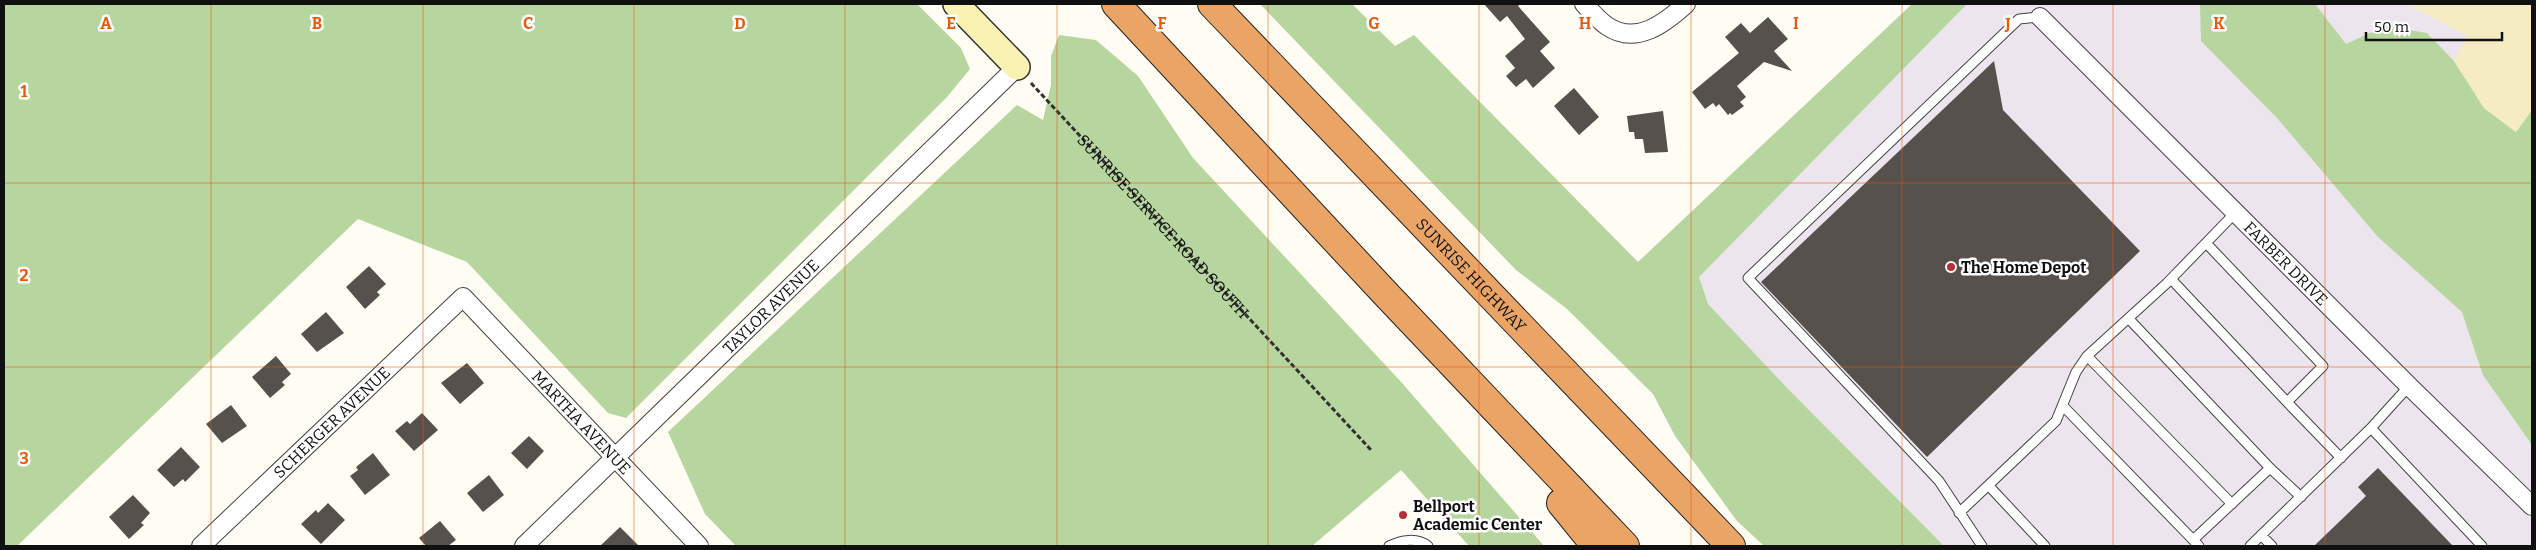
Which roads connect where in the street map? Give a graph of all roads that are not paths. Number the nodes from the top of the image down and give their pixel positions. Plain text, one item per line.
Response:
1 (956, 4) edge
2 (1116, 4) edge
3 (1212, 4) edge
4 (1584, 4) edge
5 (1686, 4) edge
6 (2040, 17) joint
7 (1017, 67) joint
8 (2236, 212) junction
9 (2206, 243) junction
10 (2171, 279) junction
11 (1383, 291) junction
12 (463, 298) joint
13 (2129, 318) junction
14 (2088, 356) junction
15 (2409, 386) junction
16 (2287, 402) junction
17 (2064, 407) junction
18 (2370, 428) junction
19 (615, 458) junction
20 (2341, 458) junction
21 (2270, 468) junction
22 (1988, 486) junction
23 (2301, 497) junction
24 (2232, 504) junction
25 (2532, 506) edge
26 (1959, 513) junction
27 (2261, 535) junction
28 (2196, 543) edge
29 (201, 546) edge
30 (524, 546) edge
31 (699, 546) edge
32 (1389, 546) edge
33 (1428, 546) edge
34 (1596, 546) edge
35 (1625, 546) edge
36 (1731, 546) edge
37 (1982, 546) edge
38 (2045, 546) edge
39 (2250, 546) edge
40 (2272, 546) edge
41 (2482, 546) edge

1 - 7 street
2 - 11 highway
3 - 36 highway, SUNRISE HIGHWAY
4 - 5 street
6 - 8 street, FARBER DRIVE
6 - 26 lane
7 - 19 street, TAYLOR AVENUE
8 - 9 lane
8 - 15 street, FARBER DRIVE
9 - 10 lane
9 - 16 lane
10 - 13 lane
10 - 16 lane
11 - 34 highway
11 - 35 highway
12 - 19 street, MARTHA AVENUE
12 - 29 street, SCHERGER AVENUE
13 - 14 lane
13 - 21 lane
14 - 17 lane
14 - 24 lane
15 - 18 lane
15 - 25 street, FARBER DRIVE
16 - 20 lane
17 - 22 lane
17 - 28 lane
18 - 20 lane
18 - 41 lane
19 - 30 street, TAYLOR AVENUE
19 - 31 street, MARTHA AVENUE
20 - 23 lane
21 - 23 lane
21 - 24 lane
22 - 26 lane
22 - 38 lane
23 - 27 lane
24 - 28 lane
26 - 37 lane
27 - 39 lane
27 - 40 lane
32 - 33 lane

